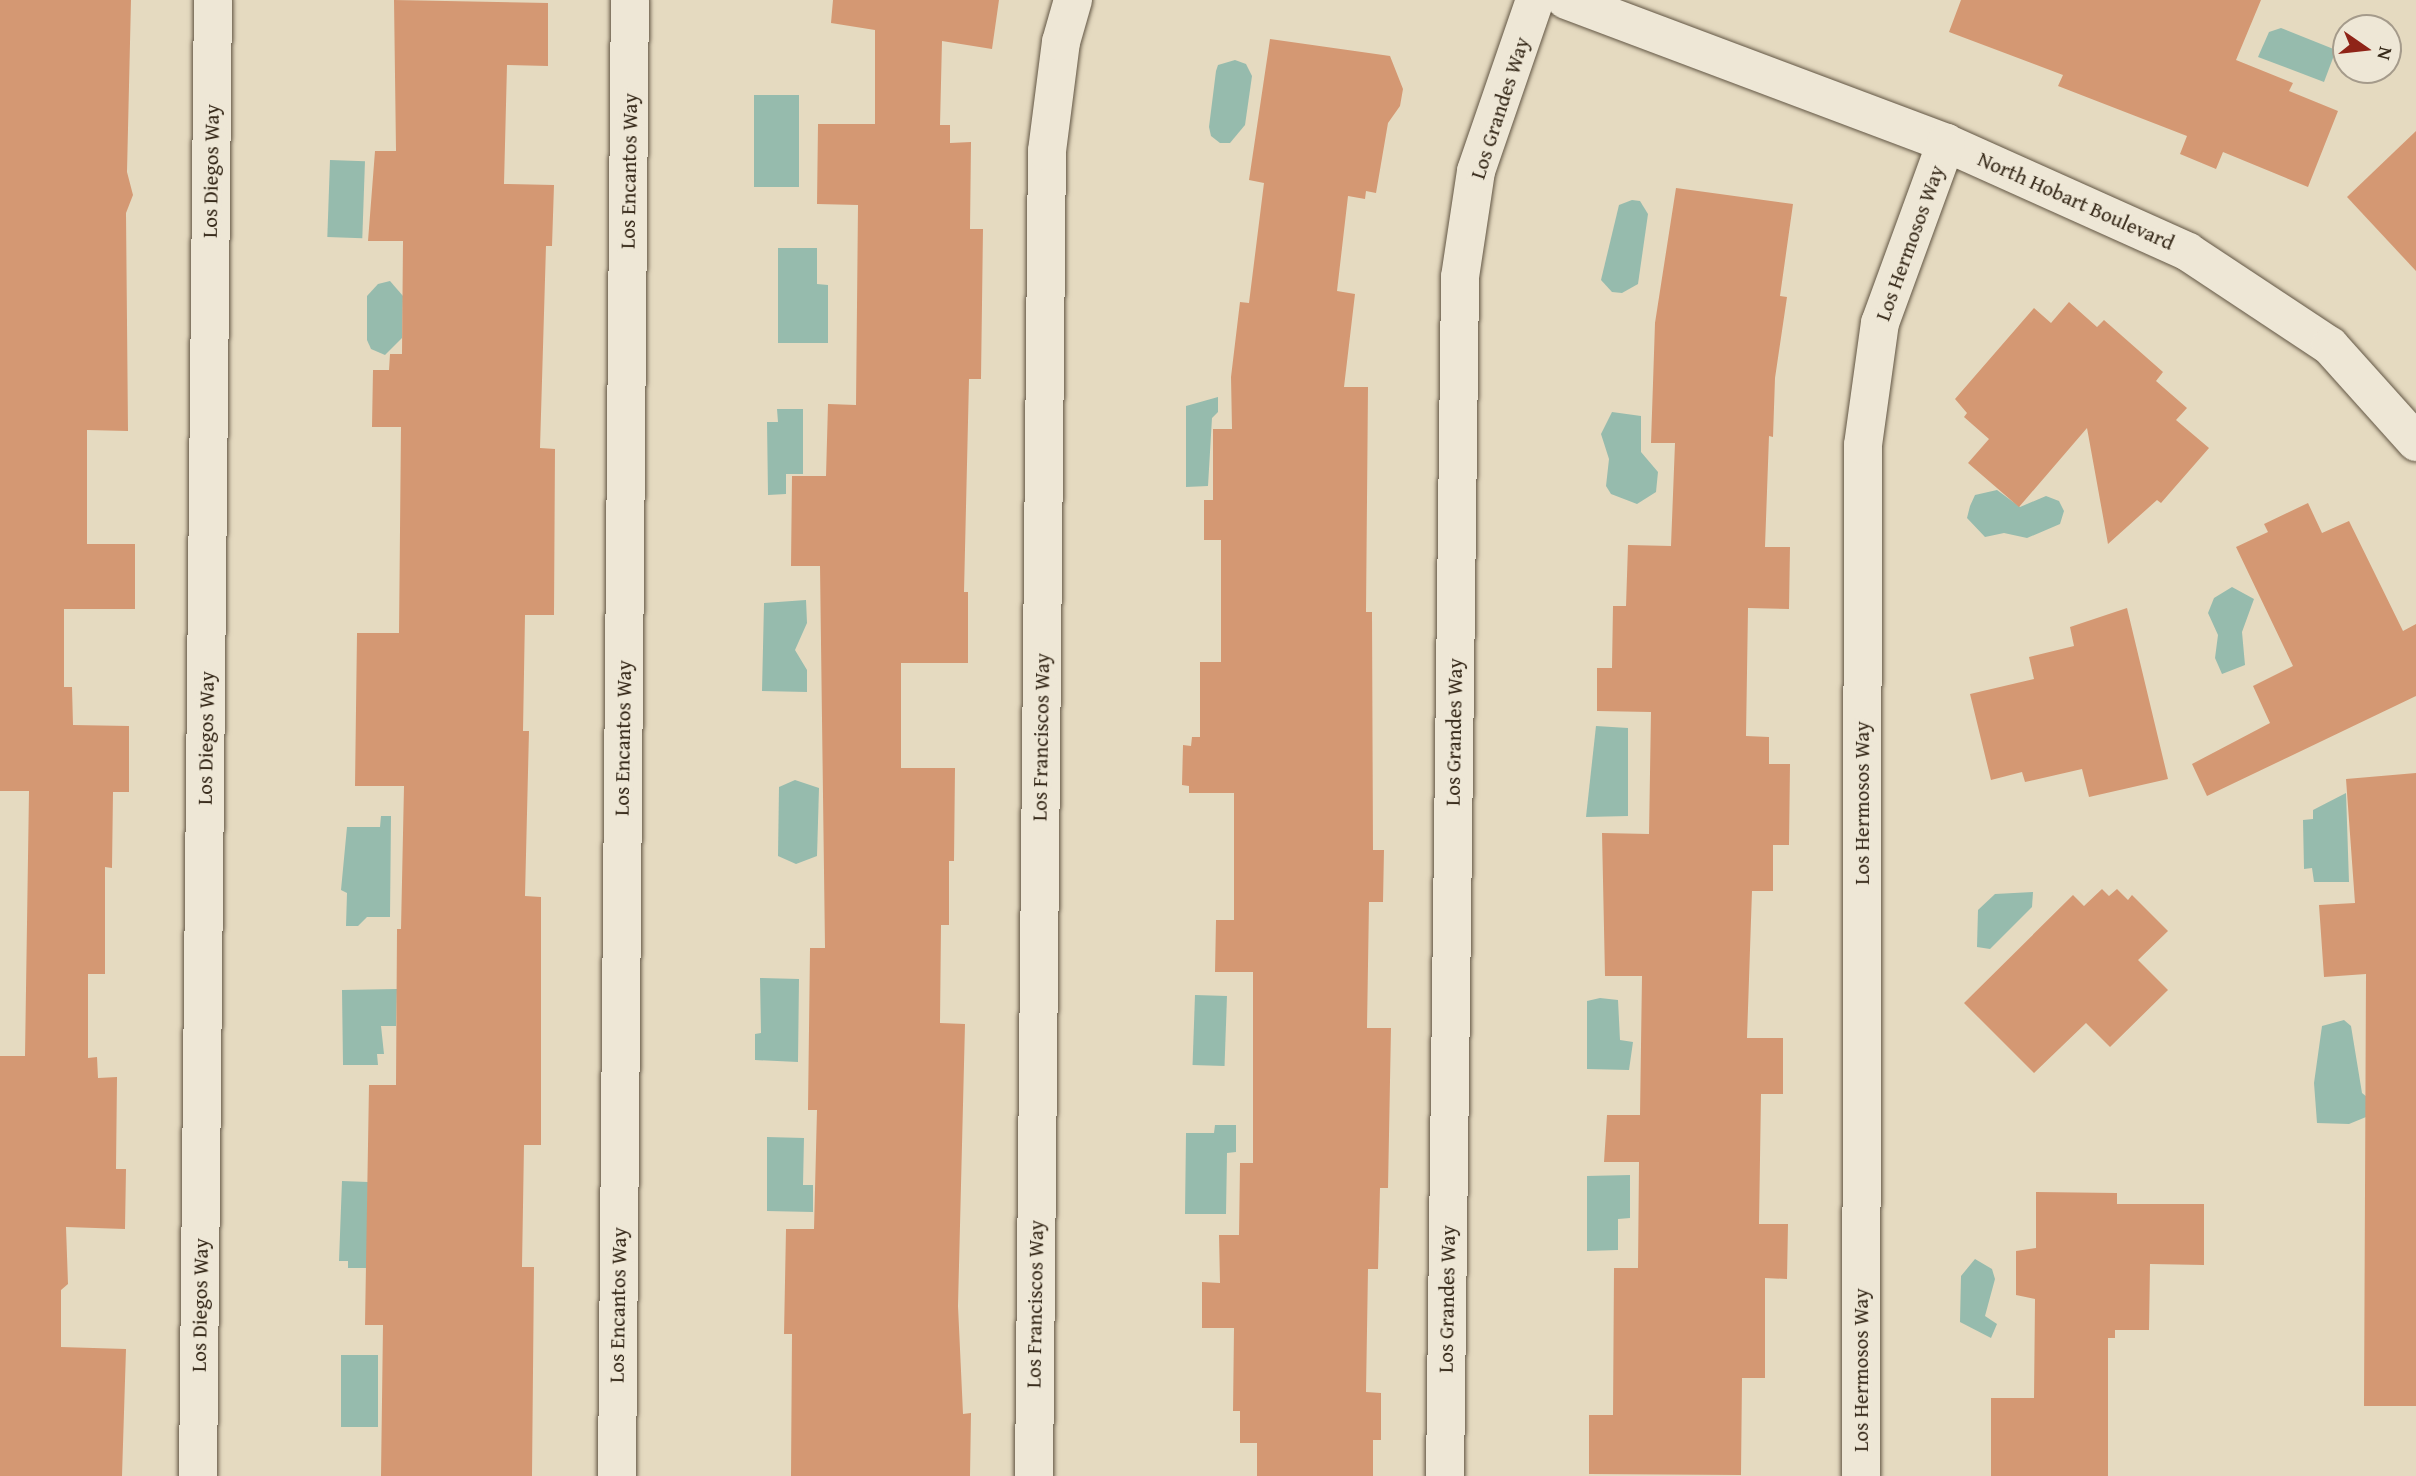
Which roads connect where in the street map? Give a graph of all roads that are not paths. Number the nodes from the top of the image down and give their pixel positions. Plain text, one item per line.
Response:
1 (213, 0) edge
2 (630, 0) edge
3 (1073, 0) edge
4 (1535, 0) edge
5 (1566, 0) edge
6 (1947, 143) junction
7 (2416, 442) edge
8 (198, 1476) edge
9 (617, 1476) edge
10 (1034, 1476) edge
11 (1445, 1476) edge
12 (1861, 1476) edge

1 - 8 street, Los Diegos Way
2 - 9 street, Los Encantos Way
3 - 10 street, Los Franciscos Way
4 - 11 street, Los Grandes Way
5 - 6 street, North Hobart Boulevard
6 - 7 street, North Hobart Boulevard
6 - 12 street, Los Hermosos Way

